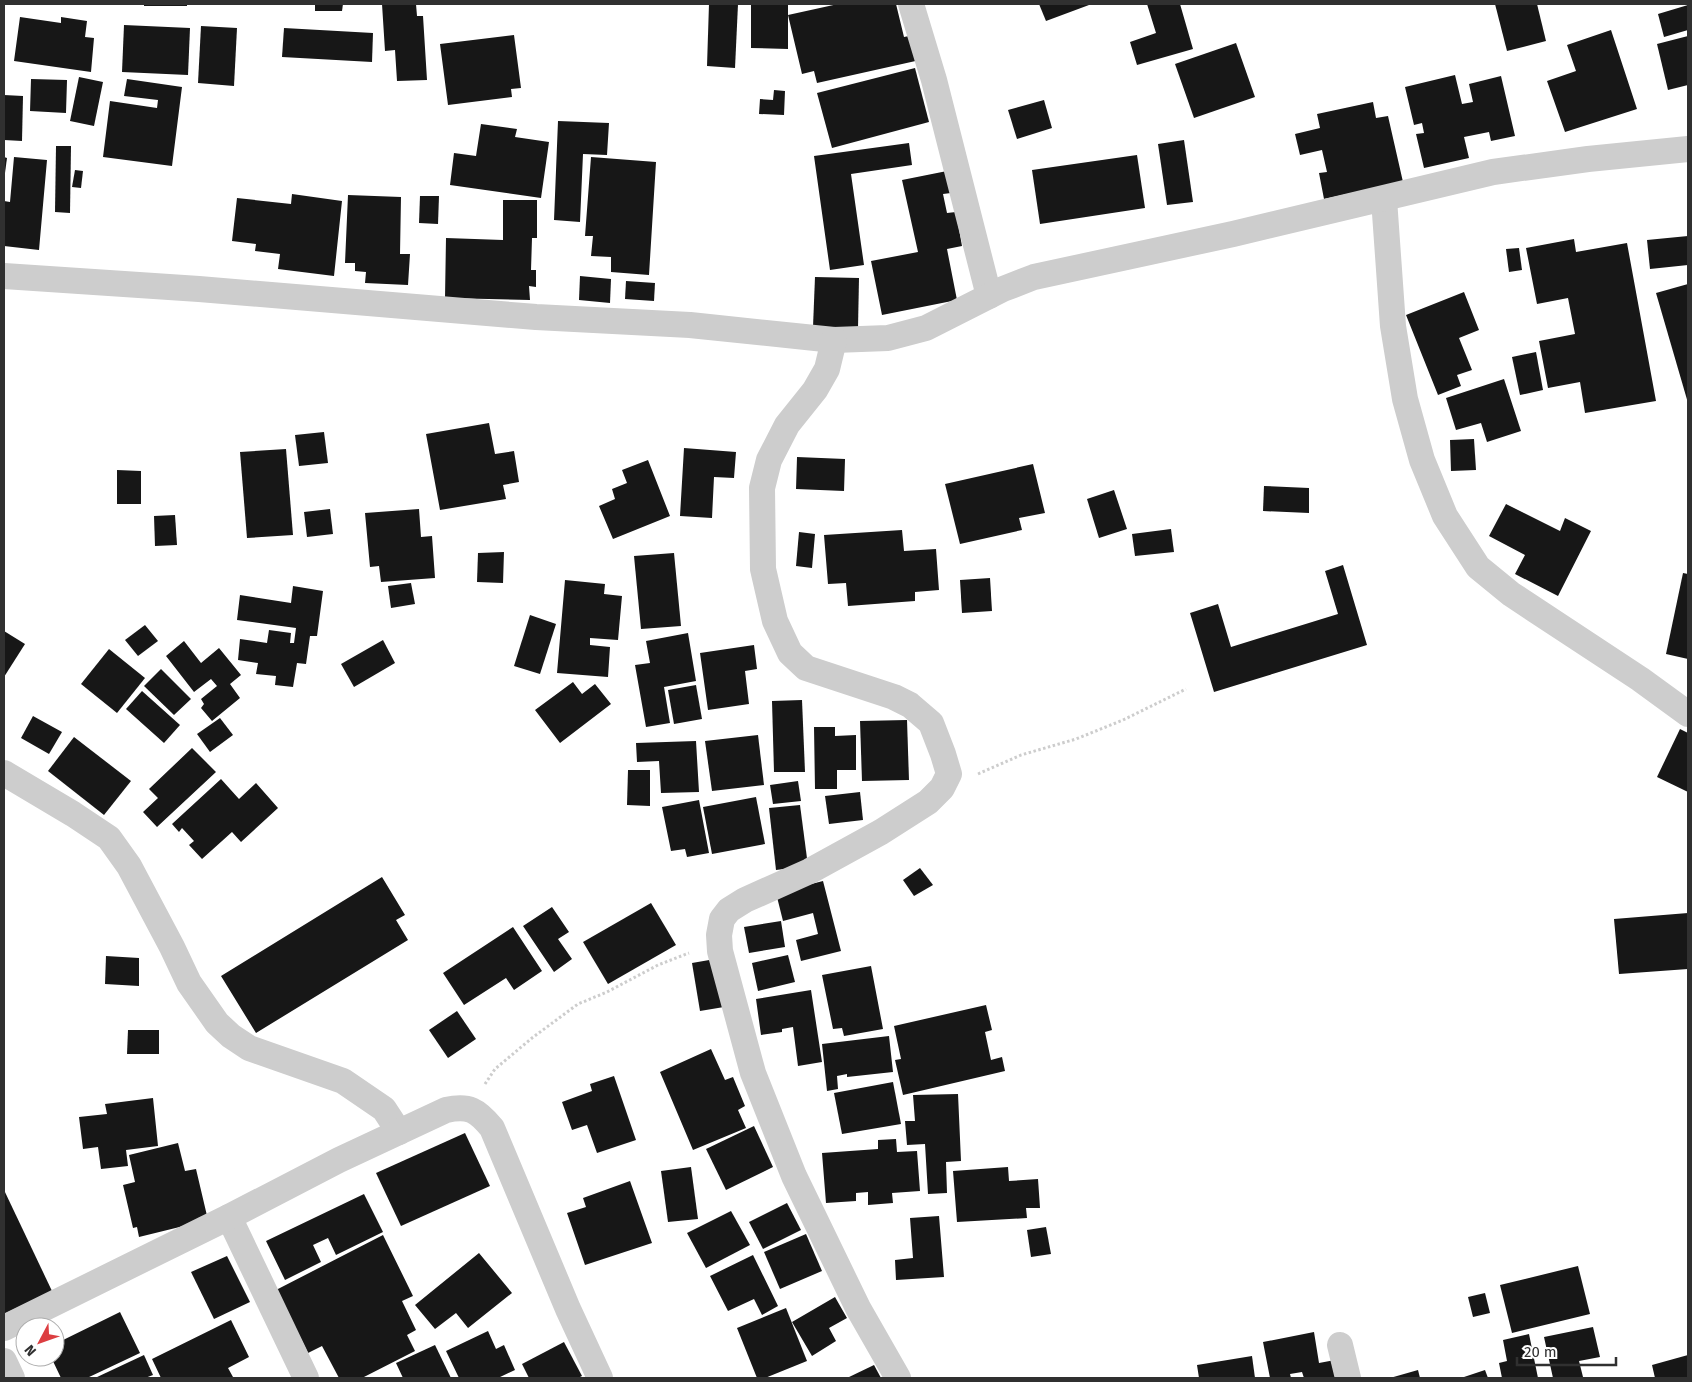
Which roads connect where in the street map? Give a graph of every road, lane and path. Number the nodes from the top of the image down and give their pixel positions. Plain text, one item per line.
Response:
1 (911, 4) edge
2 (1688, 149) edge
3 (1384, 199) junction
4 (4, 276) edge
5 (989, 296) junction
6 (834, 340) junction
7 (1186, 689) dead end
8 (1688, 714) edge
9 (4, 773) edge
10 (942, 788) junction
11 (720, 951) junction
12 (473, 1110) junction
13 (399, 1132) junction
14 (229, 1217) junction
15 (4, 1328) edge
16 (1340, 1345) dead end
17 (4, 1361) edge
18 (12, 1378) edge
19 (306, 1378) edge
20 (600, 1378) edge
21 (898, 1378) edge
22 (1348, 1378) edge

1 - 5 street
2 - 3 street
3 - 5 street
3 - 8 street
4 - 6 street
5 - 6 street
6 - 10 street
7 - 10 path
9 - 13 street
10 - 11 street
11 - 12 path
11 - 21 street
12 - 13 street
12 - 20 street
13 - 14 street
14 - 15 street
14 - 19 street
16 - 22 street
17 - 18 street

